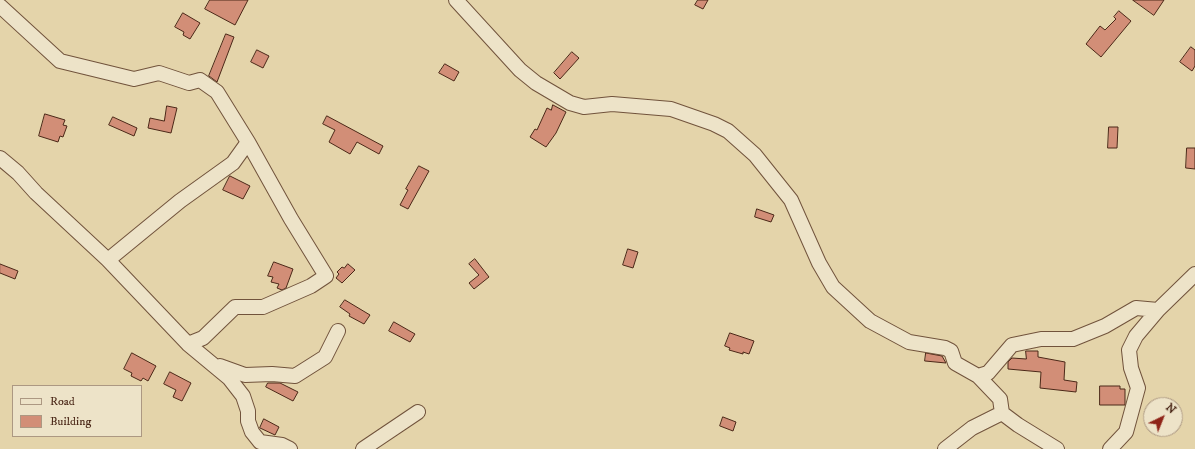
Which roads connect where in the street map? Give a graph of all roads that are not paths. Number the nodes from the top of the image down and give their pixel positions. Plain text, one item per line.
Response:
1 (456, 0) edge
2 (0, 6) edge
3 (248, 142) junction
4 (0, 158) edge
5 (108, 260) junction
6 (1195, 274) edge
7 (1158, 310) junction
8 (338, 331) dead end
9 (188, 344) junction
10 (214, 364) junction
11 (978, 376) junction
12 (418, 412) dead end
13 (1002, 413) junction
14 (290, 449) edge
15 (363, 449) edge
16 (945, 449) edge
17 (1057, 449) edge
18 (1110, 449) edge

1 - 11 street
2 - 3 street
3 - 5 street
3 - 9 street
4 - 5 street
5 - 9 street
6 - 7 street
7 - 11 street
7 - 18 street
8 - 10 street
9 - 10 street
10 - 14 street
11 - 13 street
12 - 15 street
13 - 16 street
13 - 17 street

